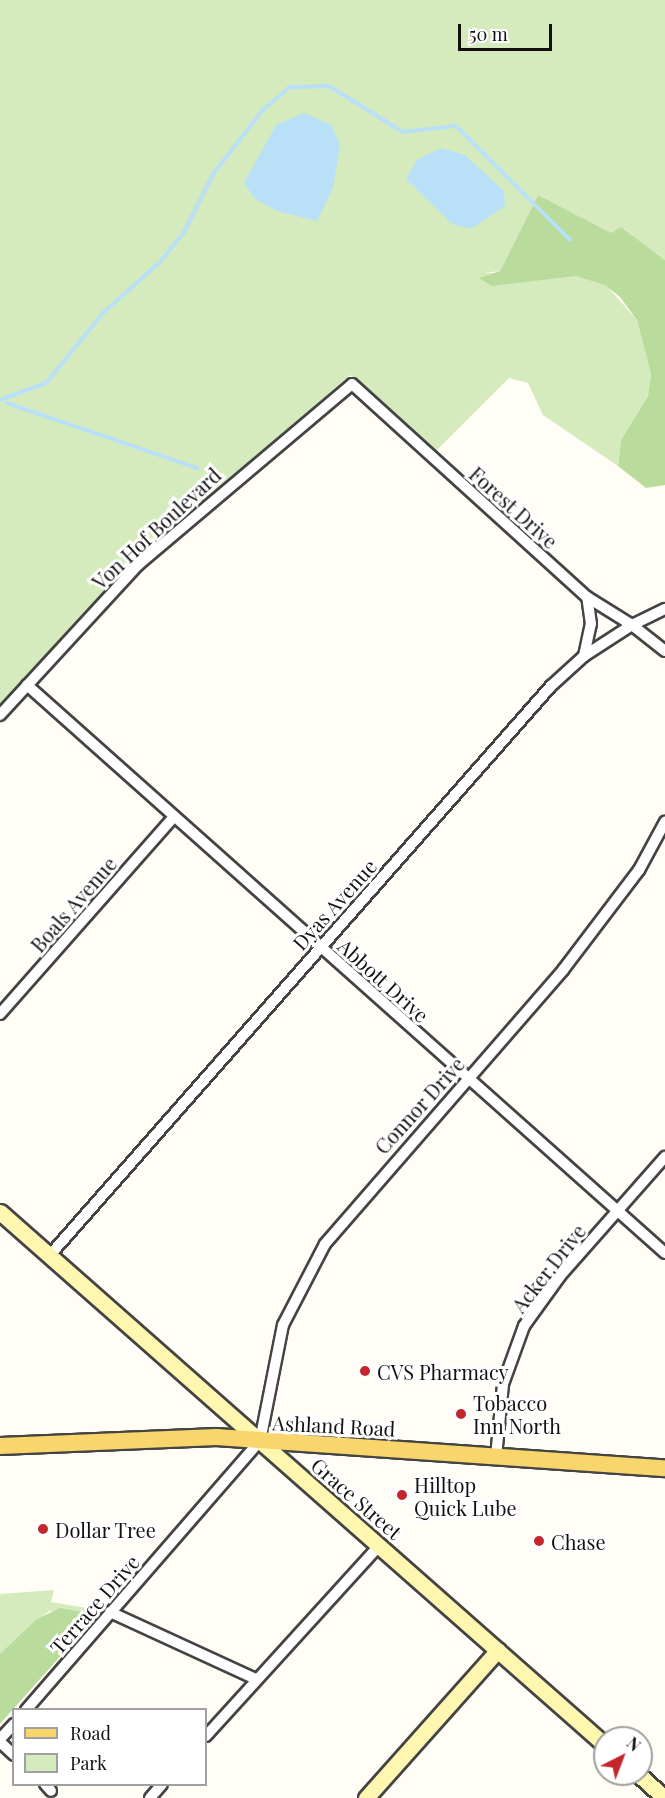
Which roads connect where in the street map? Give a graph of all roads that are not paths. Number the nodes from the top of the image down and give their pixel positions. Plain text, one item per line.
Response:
1 (352, 384) joint
2 (587, 597) junction
3 (665, 609) edge
4 (632, 625) junction
5 (665, 651) edge
6 (584, 656) junction
7 (27, 685) junction
8 (0, 715) edge
9 (173, 818) junction
10 (665, 822) edge
11 (320, 947) junction
12 (0, 1014) edge
13 (467, 1078) junction
14 (665, 1157) edge
15 (617, 1211) junction
16 (0, 1212) edge
17 (665, 1253) edge
18 (50, 1255) junction
19 (260, 1441) junction
20 (0, 1446) edge
21 (496, 1457) junction
22 (663, 1465) edge
23 (380, 1545) junction
24 (110, 1612) junction
25 (498, 1650) junction
26 (256, 1679) junction
27 (28, 1708) edge
28 (12, 1726) edge
29 (593, 1734) edge
30 (207, 1735) edge
31 (0, 1741) edge
32 (12, 1753) edge
33 (161, 1786) edge
34 (651, 1786) edge
35 (150, 1798) edge
36 (366, 1798) edge
37 (664, 1798) edge

1 - 2 street, Forest Drive
1 - 7 street, Von Hof Boulevard
2 - 4 street, Forest Drive
2 - 6 street
3 - 4 street
4 - 5 street
4 - 6 street, Dyas Avenue
6 - 11 street, Dyas Avenue
7 - 8 street, Von Hof Boulevard
7 - 9 street, Abbott Drive
9 - 11 street, Abbott Drive
9 - 12 street, Boals Avenue
10 - 13 street, Connor Drive
11 - 13 street, Abbott Drive
11 - 18 street, Dyas Avenue
13 - 15 street, Abbott Drive
13 - 19 street, Connor Drive
14 - 15 street, Acker Drive
15 - 17 street, Abbott Drive
15 - 21 street, Acker Drive
16 - 18 street, Grace Street
18 - 19 street, Grace Street
19 - 20 main road, Ashland Road
19 - 21 main road, Ashland Road
19 - 23 street, Grace Street
19 - 24 street, Terrace Drive
21 - 22 main road, Ashland Road
23 - 25 street, Grace Street
23 - 26 street
24 - 26 street
24 - 27 street, Terrace Drive
25 - 29 street, Grace Street
25 - 36 street
26 - 30 street
28 - 31 street
31 - 32 street
33 - 35 street
34 - 37 street

